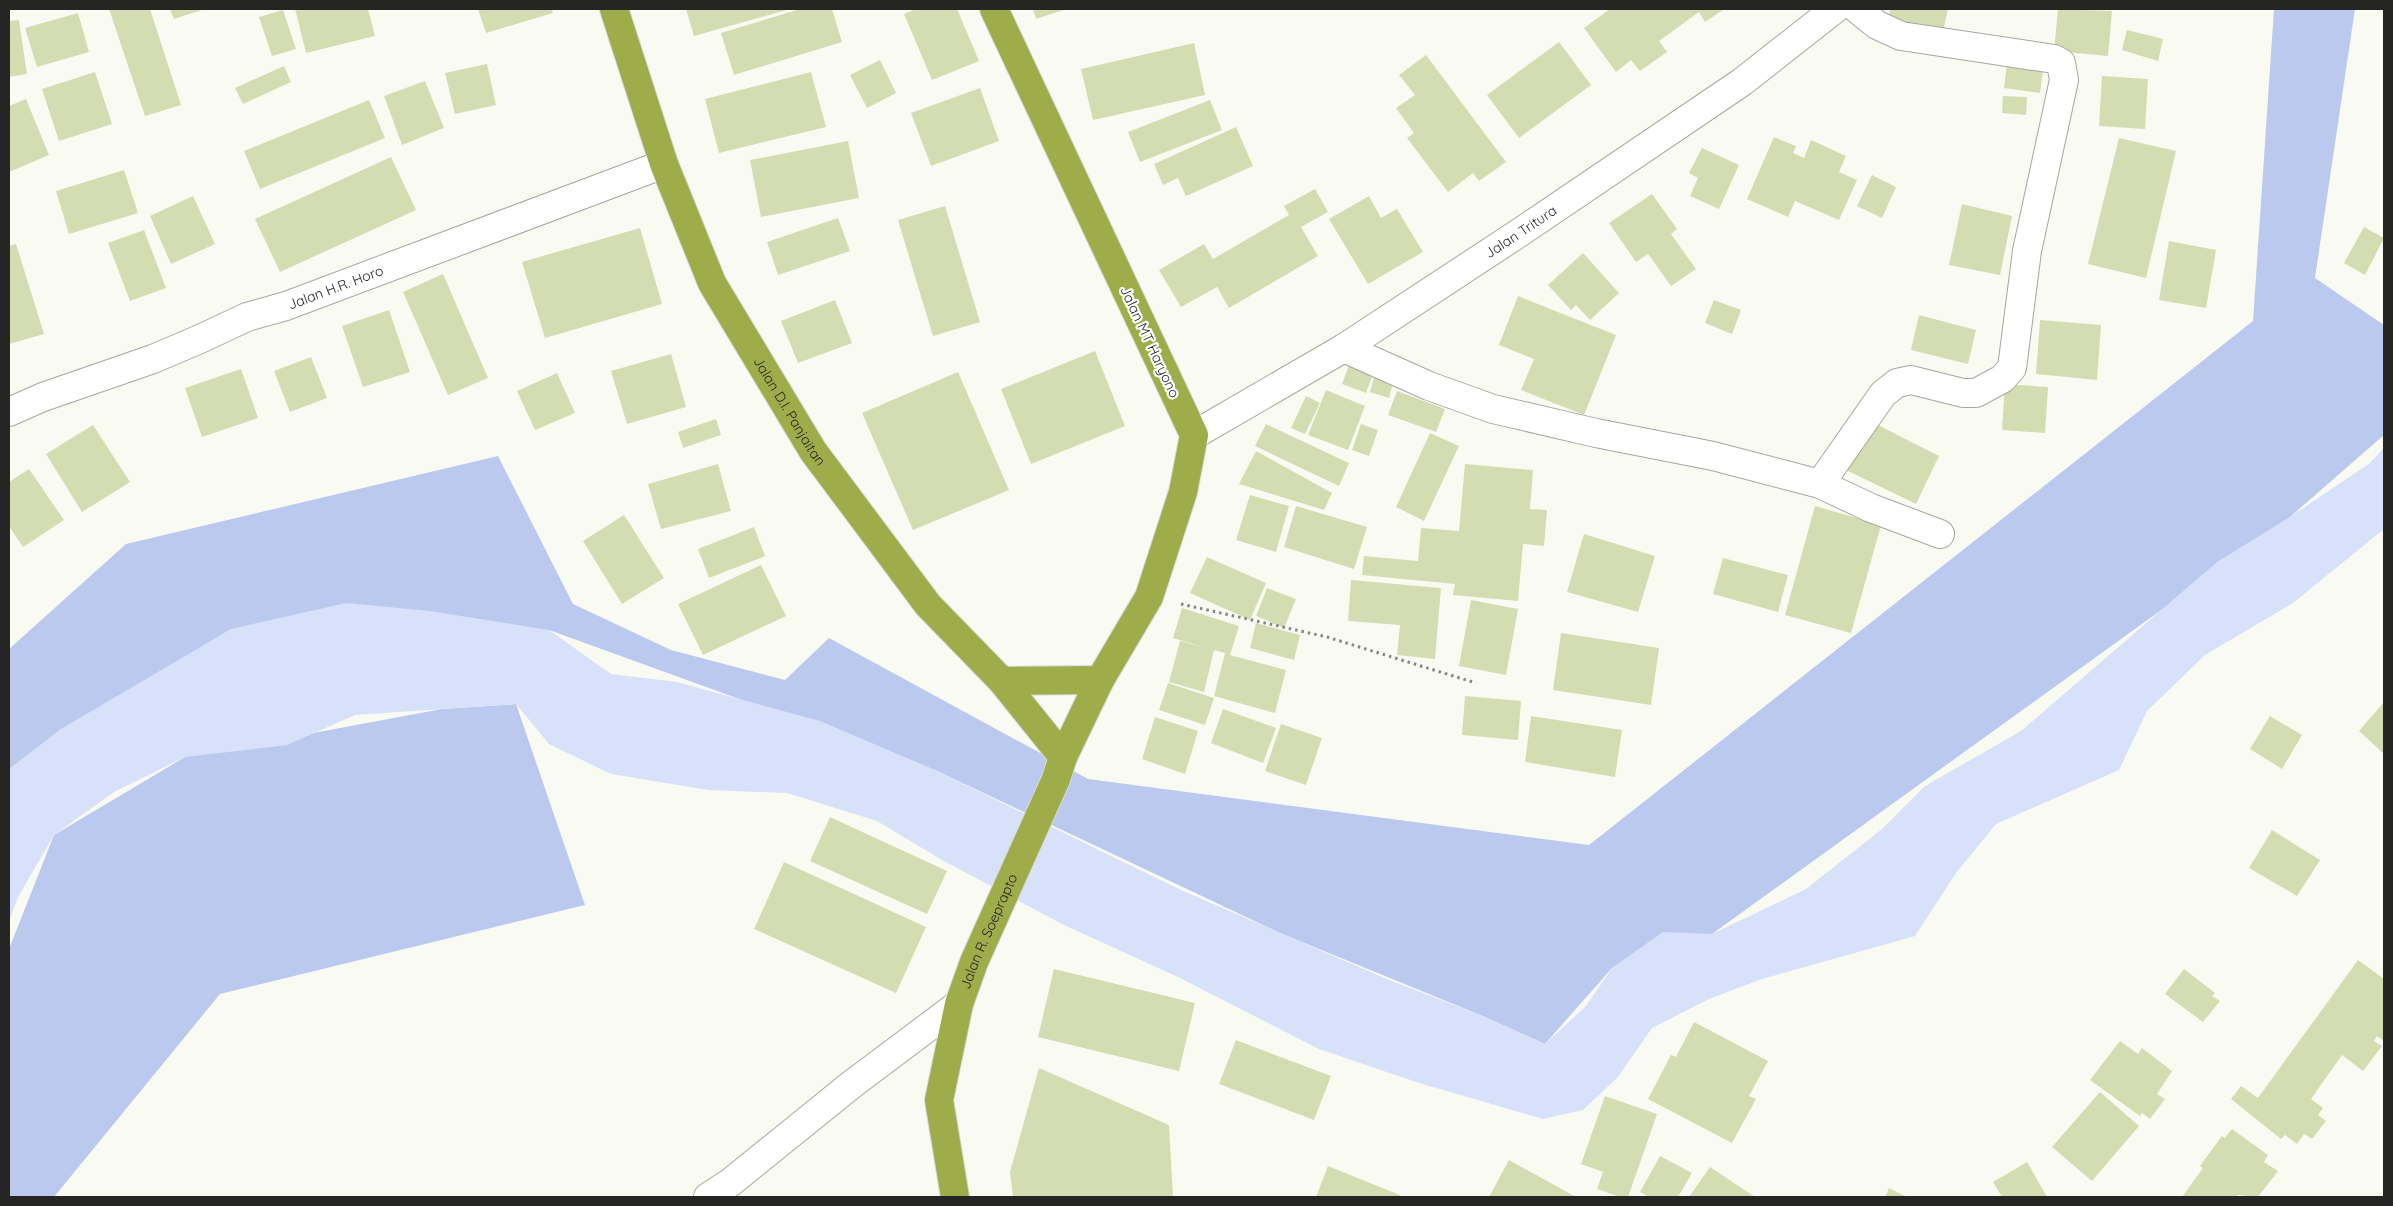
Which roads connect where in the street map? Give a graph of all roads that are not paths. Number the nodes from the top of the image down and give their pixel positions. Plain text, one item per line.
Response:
1 (614, 9) edge
2 (994, 9) edge
3 (1835, 9) edge
4 (1857, 9) edge
5 (664, 164) junction
6 (1344, 348) junction
7 (9, 412) edge
8 (1194, 436) junction
9 (1820, 484) junction
10 (1940, 534) dead end
11 (1100, 680) junction
12 (1002, 681) junction
13 (1059, 768) junction
14 (959, 1004) junction
15 (708, 1197) edge
16 (955, 1197) edge

1 - 5 highway, Jalan D.I. Panjaitan
2 - 8 highway, Jalan MT Haryono
3 - 6 street, Jalan Tritura
4 - 9 street
5 - 7 street, Jalan H.R. Horo
5 - 12 highway, Jalan D.I. Panjaitan
6 - 8 street, Jalan Tritura
6 - 9 street
8 - 11 highway
9 - 10 street
11 - 12 highway
11 - 13 highway, Jalan R. Soeprapto
12 - 13 highway, Jalan D.I. Panjaitan
13 - 14 highway, Jalan R. Soeprapto
14 - 15 street
14 - 16 highway, Jalan R. Soeprapto

